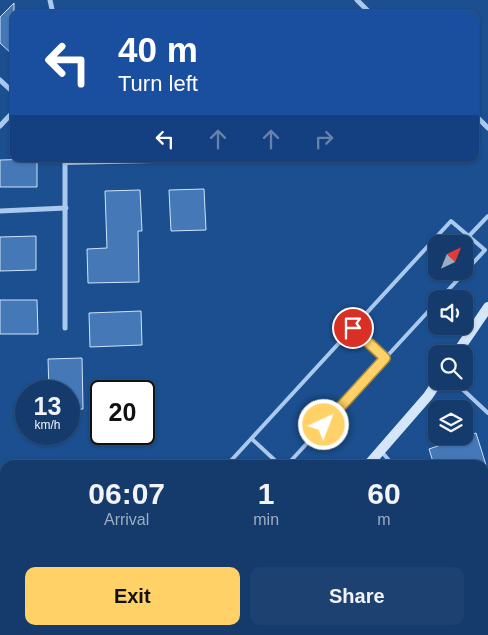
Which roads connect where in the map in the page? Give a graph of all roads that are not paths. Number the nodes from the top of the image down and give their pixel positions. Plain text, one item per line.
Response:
1 (357, 0) edge
2 (367, 10) edge
3 (0, 80) edge
4 (10, 89) edge
5 (10, 115) edge
6 (479, 119) edge
7 (0, 126) edge
8 (488, 128) edge
9 (65, 162) edge
10 (66, 208) junction
11 (0, 211) edge
12 (488, 216) edge
13 (439, 235) edge
14 (468, 235) edge
15 (470, 235) edge
16 (473, 240) edge
17 (428, 247) edge
18 (473, 263) edge
19 (457, 280) edge
20 (448, 290) edge
21 (488, 307) edge
22 (428, 312) edge
23 (65, 328) dead end
24 (353, 328) junction
25 (462, 345) edge
26 (385, 358) junction
27 (432, 390) edge
28 (463, 390) edge
29 (488, 413) edge
30 (252, 439) junction
31 (381, 451) junction
32 (232, 460) edge
33 (275, 460) edge
34 (292, 460) edge
35 (373, 460) edge
36 (389, 460) edge

1 - 2 street
3 - 4 street
5 - 7 street
6 - 8 street
9 - 10 street
10 - 11 street
10 - 23 street
12 - 15 lane
13 - 14 lane
16 - 18 lane
17 - 24 lane
19 - 20 lane
21 - 25 street
22 - 26 lane
24 - 26 lane
24 - 30 lane
26 - 34 lane
27 - 31 street
28 - 29 lane
30 - 32 lane
30 - 33 lane
31 - 35 street
31 - 36 lane

